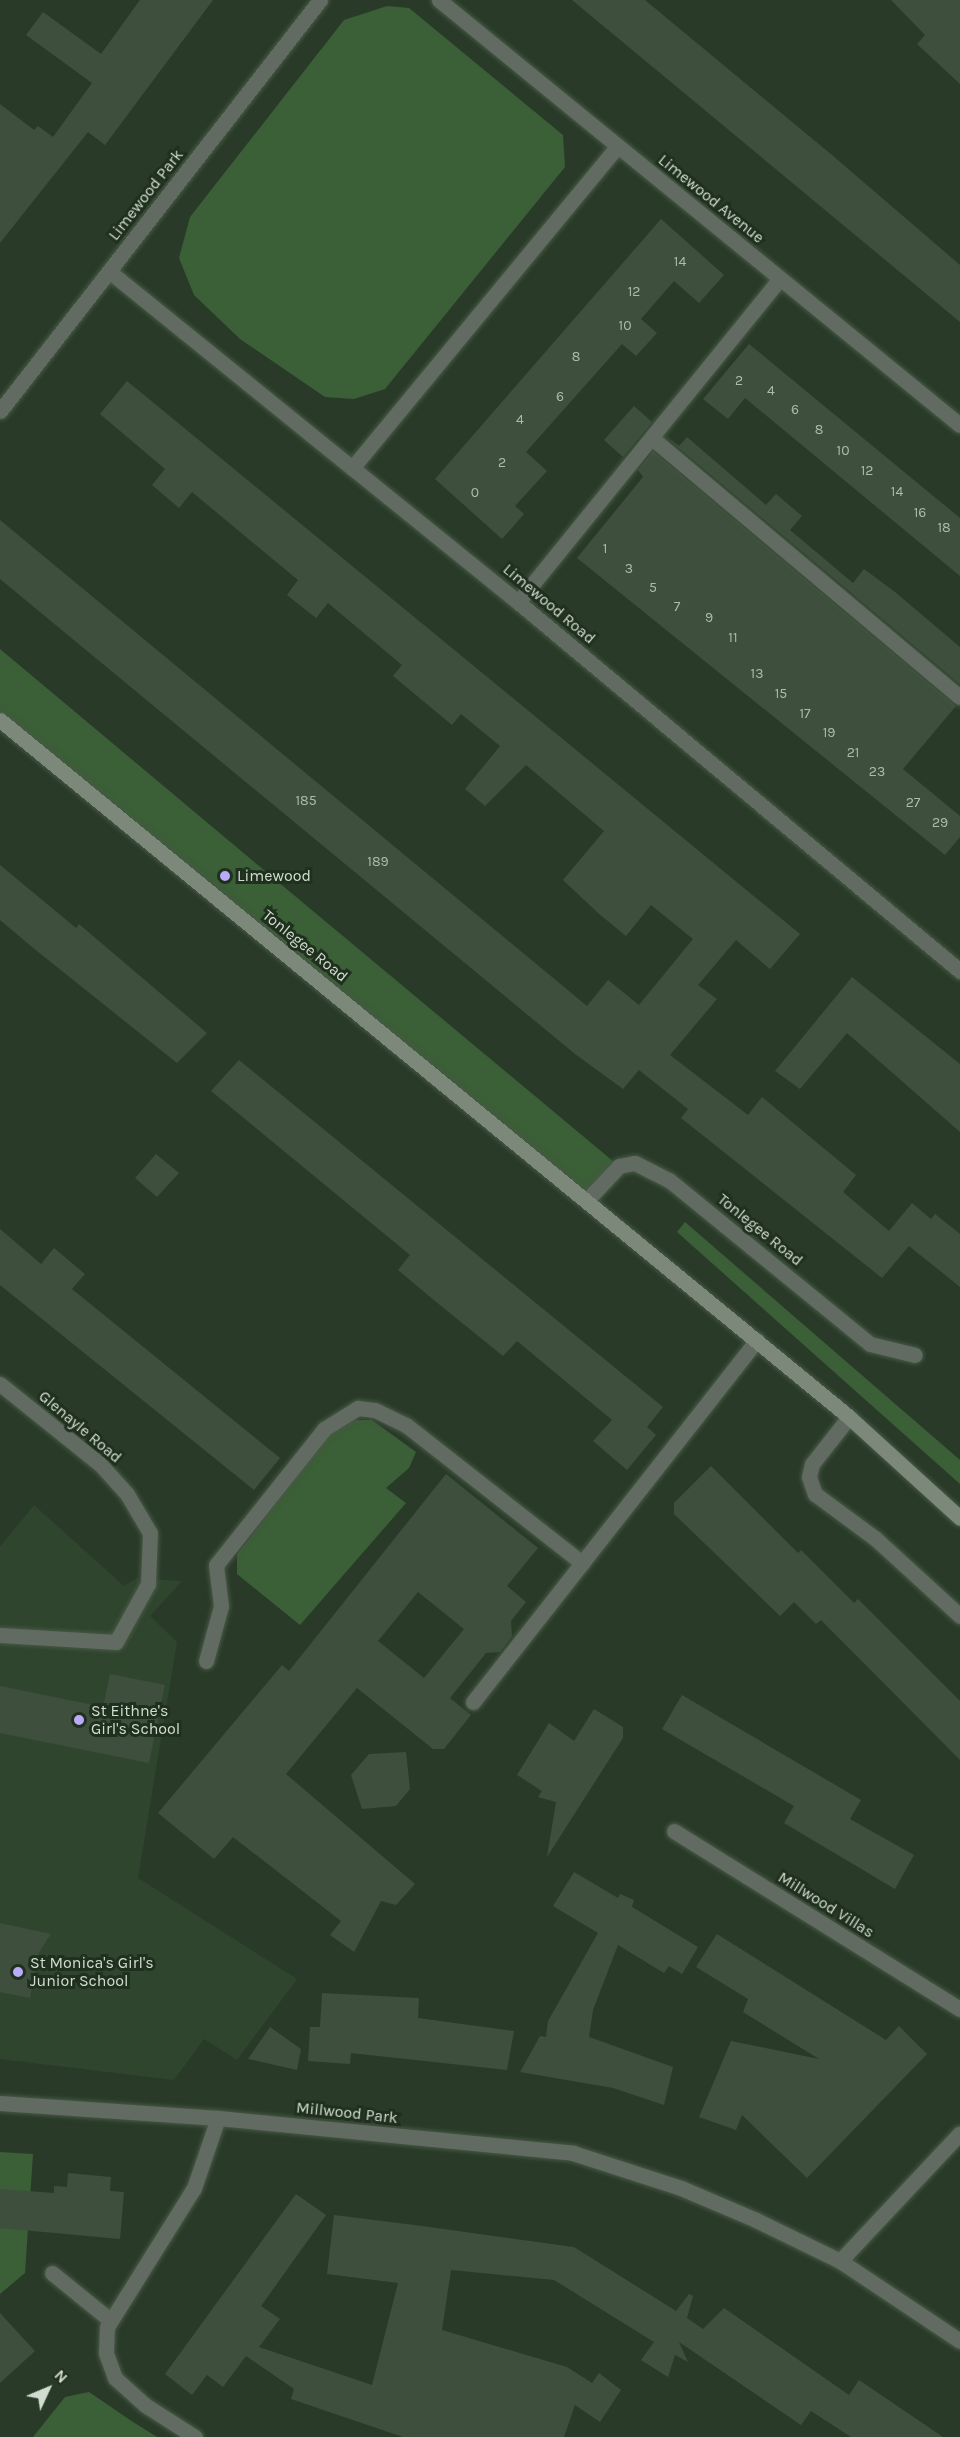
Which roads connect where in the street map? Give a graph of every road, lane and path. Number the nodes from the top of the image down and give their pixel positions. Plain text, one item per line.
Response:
1 (320, 0) edge
2 (439, 0) edge
3 (618, 146) junction
4 (110, 272) junction
5 (780, 279) junction
6 (0, 411) edge
7 (960, 424) edge
8 (652, 438) junction
9 (353, 467) junction
10 (518, 602) junction
11 (960, 697) edge
12 (0, 720) edge
13 (960, 971) edge
14 (587, 1200) junction
15 (757, 1340) junction
16 (915, 1355) dead end
17 (0, 1384) edge
18 (849, 1417) junction
19 (960, 1518) edge
20 (582, 1563) junction
21 (960, 1616) edge
22 (0, 1635) edge
23 (206, 1661) dead end
24 (473, 1702) dead end
25 (674, 1831) dead end
26 (960, 2008) edge
27 (0, 2103) edge
28 (218, 2118) junction
29 (960, 2133) edge
30 (840, 2261) junction
31 (52, 2272) dead end
32 (111, 2320) junction
33 (960, 2341) edge
34 (195, 2437) edge

1 - 4 street, Limewood Park
2 - 3 street, Limewood Avenue
3 - 5 street, Limewood Avenue
3 - 9 street
4 - 6 street, Limewood Park
4 - 9 street, Limewood Road
5 - 7 street, Limewood Avenue
5 - 8 street
8 - 10 street
8 - 11 street
9 - 10 street, Limewood Road
10 - 13 street, Limewood Road
12 - 14 main road, Tonlegee Road
14 - 15 main road, Tonlegee Road
14 - 16 street, Tonlegee Road
15 - 18 main road, Tonlegee Road
15 - 20 street
17 - 22 street, Glenayle Road
18 - 19 main road, Tonlegee Road
18 - 21 street
20 - 23 street
20 - 24 street
25 - 26 street, Millwood Villas
27 - 28 street, Millwood Park
28 - 30 street, Millwood Park
28 - 32 street
29 - 30 street
30 - 33 street, Millwood Park
31 - 32 street
32 - 34 street

